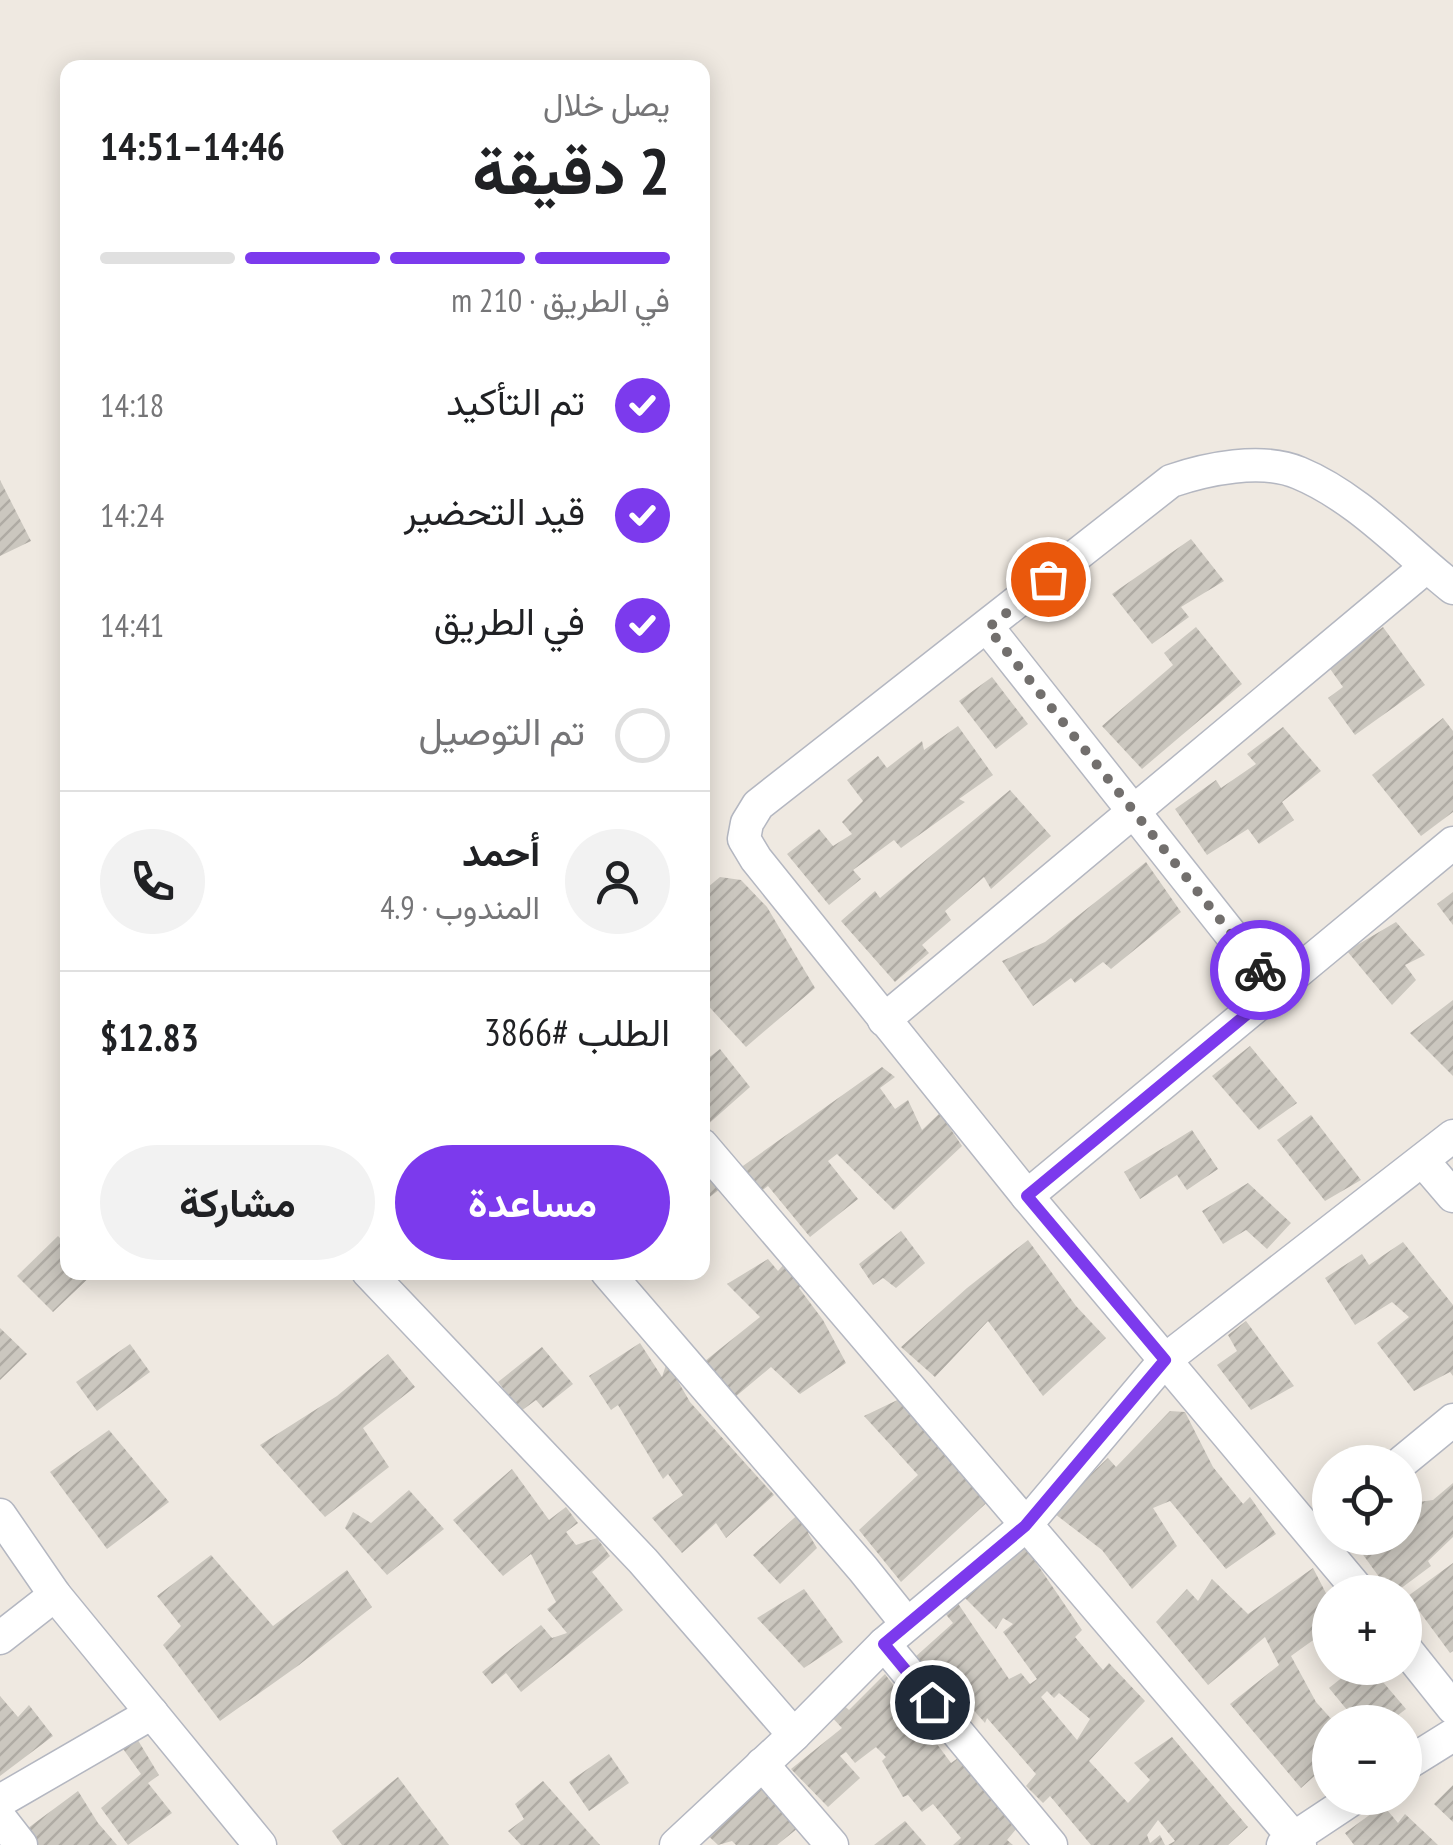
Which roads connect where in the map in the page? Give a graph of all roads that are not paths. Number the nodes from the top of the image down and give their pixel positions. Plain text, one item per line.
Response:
1 (1426, 567) junction
2 (1453, 588) edge
3 (988, 628) junction
4 (1134, 810) junction
5 (1453, 842) edge
6 (1276, 990) junction
7 (884, 1020) junction
8 (1453, 1136) edge
9 (710, 1154) edge
10 (1423, 1162) junction
11 (1027, 1196) junction
12 (1453, 1196) edge
13 (376, 1280) edge
14 (613, 1280) edge
15 (1165, 1360) junction
16 (1453, 1420) edge
17 (1422, 1446) edge
18 (0, 1515) edge
19 (1312, 1518) edge
20 (1025, 1526) junction
21 (55, 1595) junction
22 (896, 1634) junction
23 (0, 1638) edge
24 (1422, 1669) edge
25 (1453, 1708) edge
26 (152, 1712) junction
27 (794, 1735) junction
28 (1453, 1736) edge
29 (1422, 1755) edge
30 (762, 1764) junction
31 (0, 1801) edge
32 (1330, 1815) edge
33 (0, 1818) edge
34 (1292, 1842) edge
35 (22, 1845) edge
36 (260, 1845) edge
37 (676, 1845) edge
38 (832, 1845) edge
39 (1051, 1845) edge

1 - 2 street
1 - 3 street
1 - 4 street
3 - 4 street
3 - 7 street
4 - 6 street
4 - 7 street
5 - 6 street
6 - 11 street
7 - 11 street
8 - 10 street
9 - 20 street
10 - 12 street
10 - 15 street
11 - 15 street
13 - 27 street
14 - 22 street
15 - 19 street
15 - 20 street
16 - 17 street
18 - 21 street
20 - 22 street
20 - 34 street
21 - 23 street
21 - 26 street
22 - 27 street
22 - 39 street
24 - 25 street
26 - 31 street
26 - 36 street
27 - 30 street
28 - 29 street
30 - 37 street
30 - 38 street
32 - 34 street
33 - 35 street

